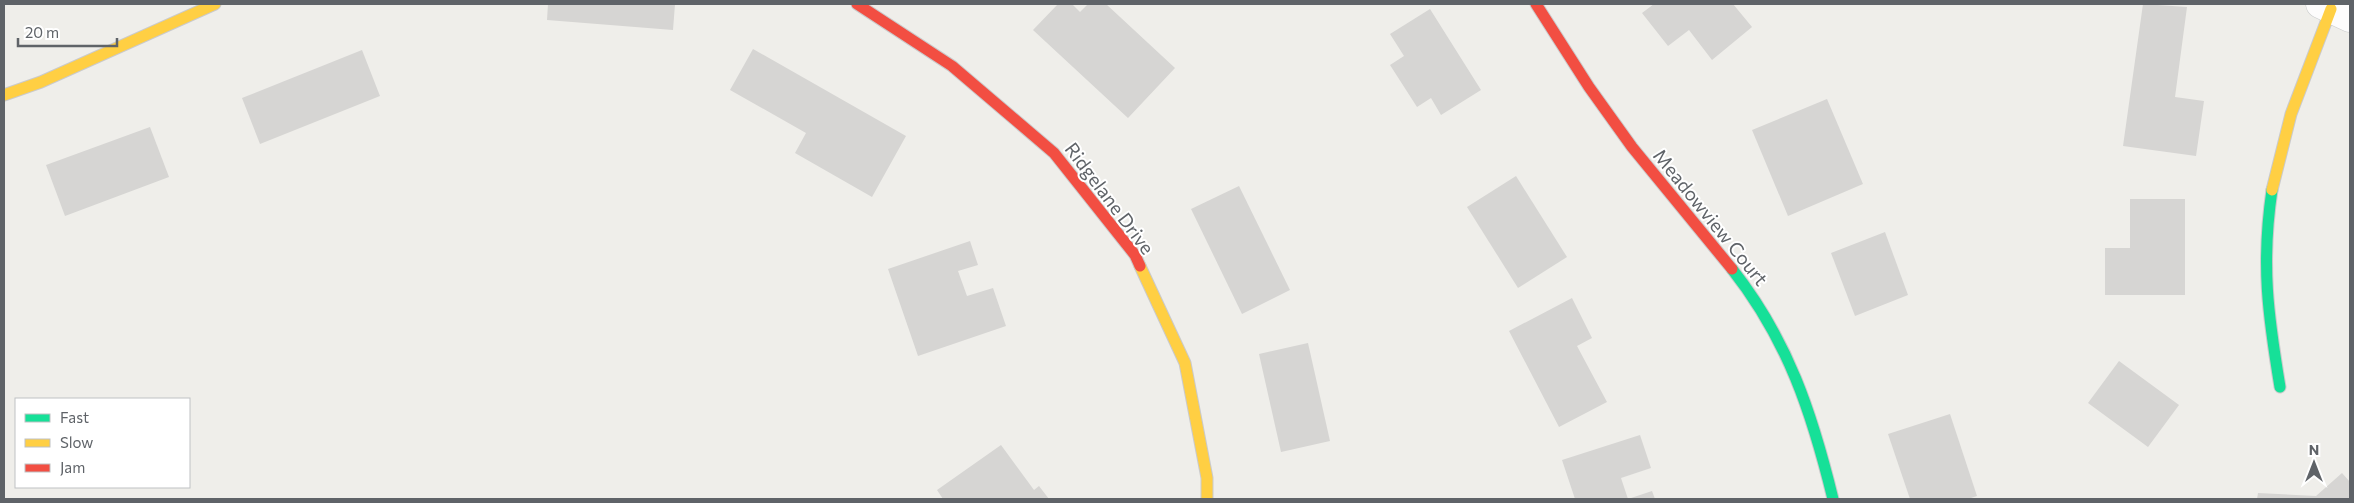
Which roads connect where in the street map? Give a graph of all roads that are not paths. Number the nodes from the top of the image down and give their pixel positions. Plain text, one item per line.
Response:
1 (215, 4) edge
2 (857, 4) edge
3 (1536, 4) edge
4 (2334, 10) edge
5 (4, 95) edge
6 (2280, 387) dead end
7 (1206, 499) edge
8 (1833, 499) edge

1 - 5 street
2 - 7 street, Ridgelane Drive
3 - 8 street, Meadowview Court
4 - 6 street

